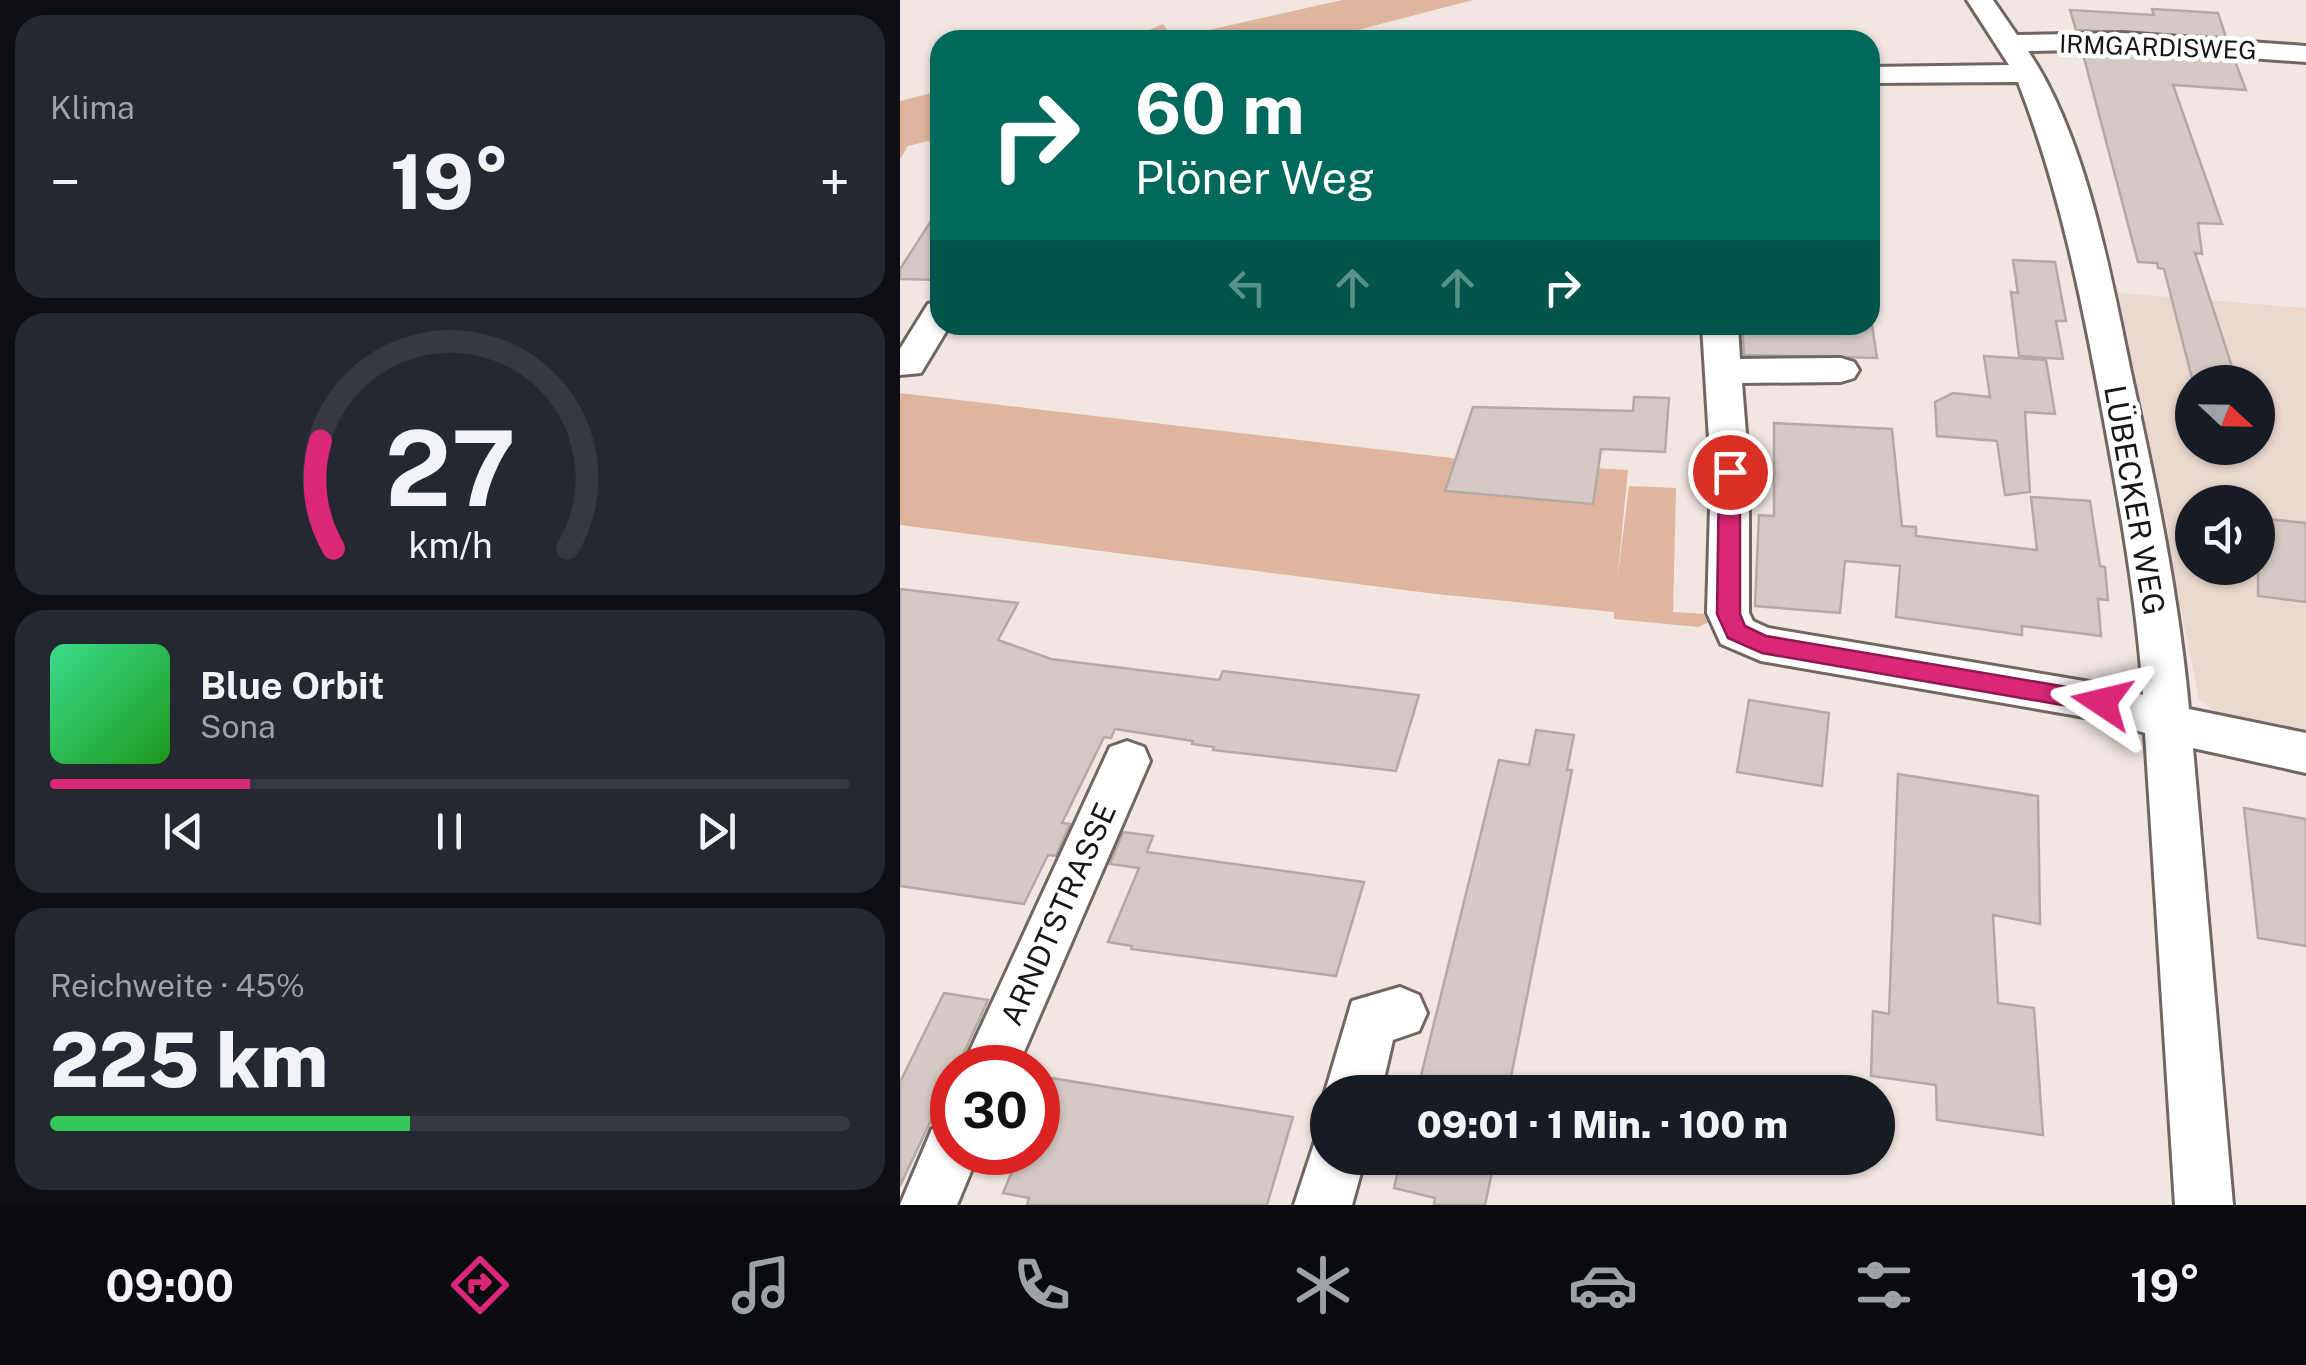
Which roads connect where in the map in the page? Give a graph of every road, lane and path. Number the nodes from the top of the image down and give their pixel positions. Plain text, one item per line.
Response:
1 (1980, 0) edge
2 (2306, 54) edge
3 (2020, 58) junction
4 (1880, 73) edge
5 (930, 328) edge
6 (1721, 335) edge
7 (908, 364) dead end
8 (1840, 370) dead end
9 (1726, 371) junction
10 (2167, 720) junction
11 (2306, 753) edge
12 (1127, 760) dead end
13 (1400, 1014) dead end
14 (999, 1045) edge
15 (1357, 1075) edge
16 (941, 1175) edge
17 (1332, 1175) edge
18 (928, 1205) edge
19 (1324, 1205) edge
20 (2204, 1205) edge

1 - 3 street, LÜBECKER WEG
2 - 3 street, IRMGARDISWEG
3 - 4 street, IRMGARDISWEG
3 - 10 street, LÜBECKER WEG
5 - 7 street
6 - 9 street
8 - 9 street
9 - 10 street
10 - 11 street
10 - 20 street, LÜBECKER WEG
12 - 14 street, ARNDTSTRASSE
13 - 15 street
16 - 18 street
17 - 19 street

